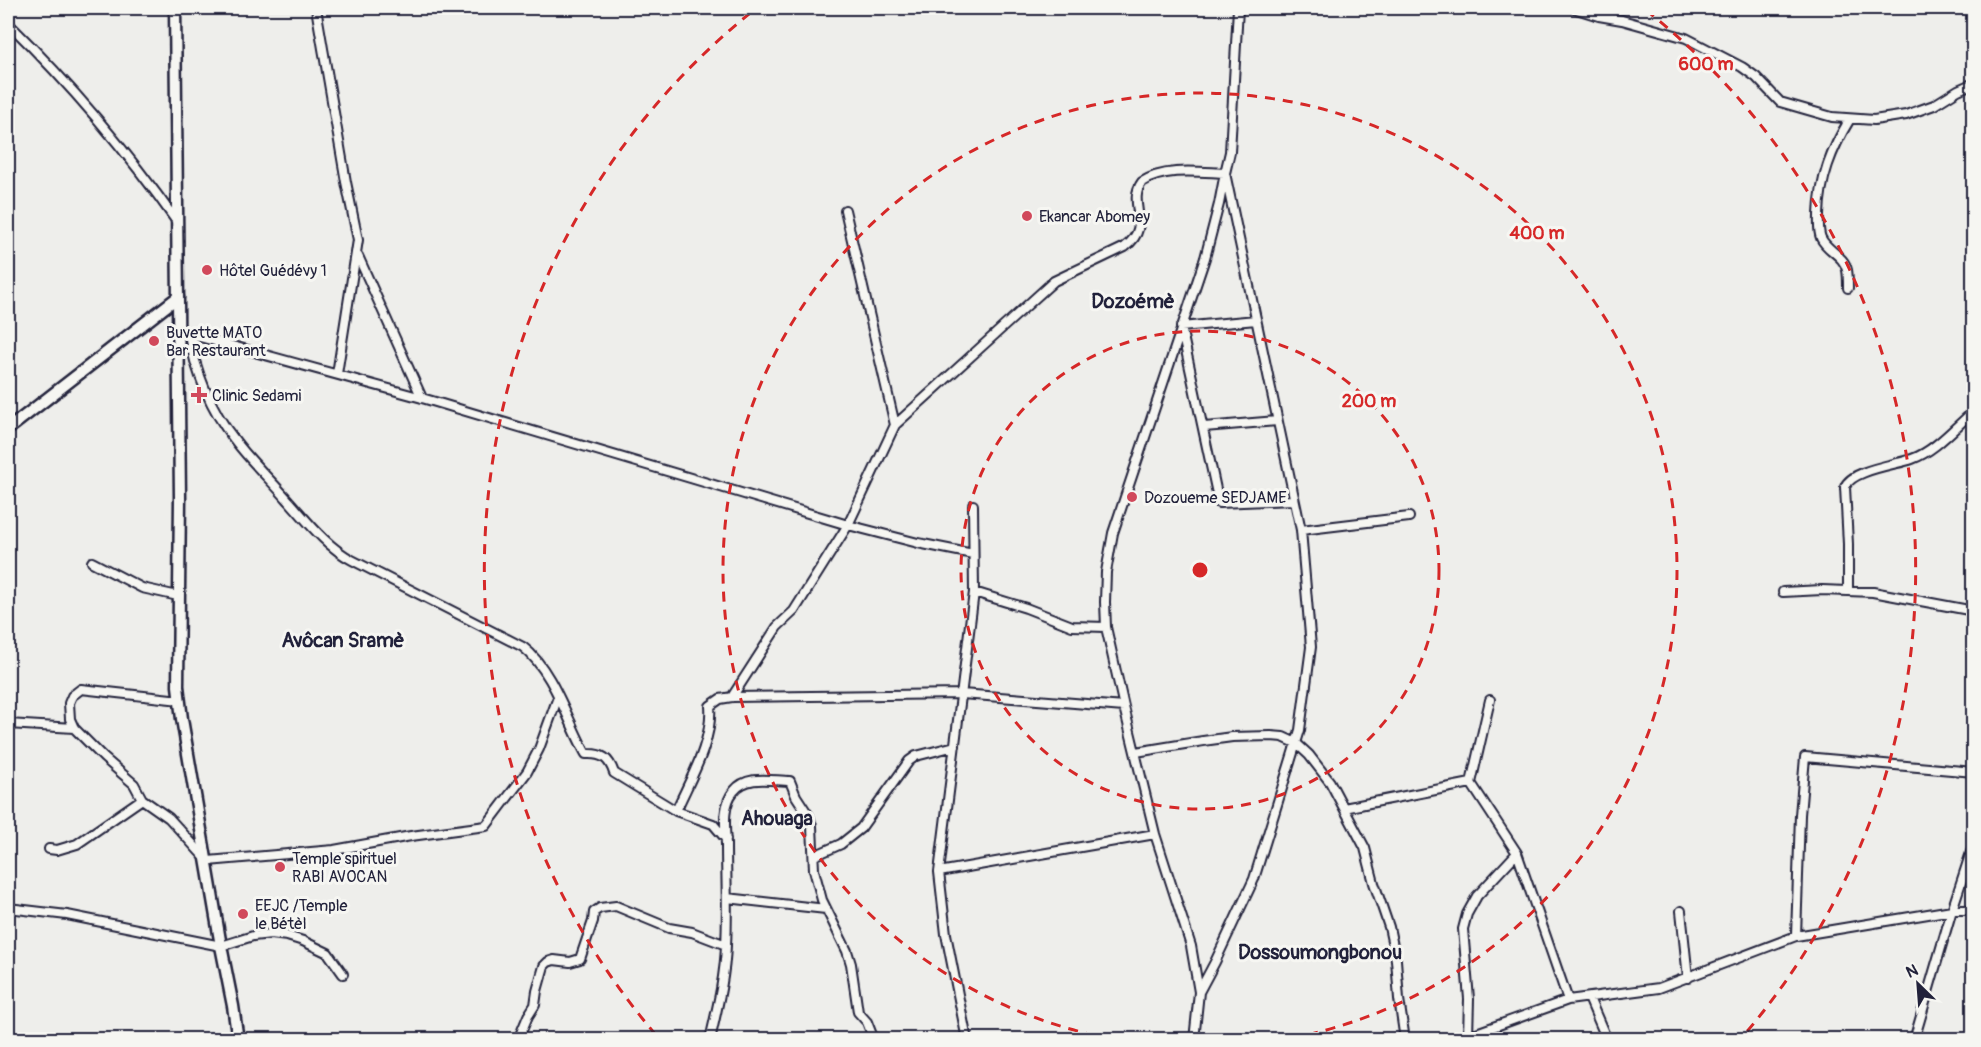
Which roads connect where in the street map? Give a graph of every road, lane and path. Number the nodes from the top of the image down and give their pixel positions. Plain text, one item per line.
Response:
1 (175, 8) edge
2 (316, 8) edge
3 (1238, 8) edge
4 (1573, 8) edge
5 (8, 23) edge
6 (1974, 83) edge
7 (1850, 120) junction
8 (1225, 173) junction
9 (845, 210) dead end
10 (177, 224) junction
11 (357, 255) junction
12 (1848, 288) dead end
13 (178, 297) junction
14 (1256, 320) junction
15 (1180, 327) junction
16 (184, 333) junction
17 (338, 374) junction
18 (422, 398) junction
19 (1974, 411) edge
20 (1277, 422) junction
21 (895, 425) junction
22 (1204, 427) junction
23 (8, 429) edge
24 (1294, 500) junction
25 (973, 505) dead end
26 (1409, 517) dead end
27 (848, 525) junction
28 (1301, 530) junction
29 (973, 554) junction
30 (92, 562) dead end
31 (1848, 590) junction
32 (974, 592) junction
33 (1783, 592) dead end
34 (178, 596) junction
35 (1974, 611) edge
36 (1106, 627) junction
37 (962, 694) junction
38 (558, 697) junction
39 (732, 697) junction
40 (180, 700) junction
41 (1490, 700) dead end
42 (1124, 707) junction
43 (8, 724) edge
44 (74, 728) junction
45 (1296, 743) junction
46 (955, 746) junction
47 (1136, 752) junction
48 (1974, 772) edge
49 (1471, 783) junction
50 (142, 799) junction
51 (1344, 808) junction
52 (676, 812) junction
53 (1155, 834) junction
54 (726, 839) junction
55 (1974, 843) edge
56 (49, 849) dead end
57 (1516, 854) junction
58 (814, 856) junction
59 (208, 861) junction
60 (939, 872) junction
61 (727, 898) junction
62 (8, 908) edge
63 (826, 909) junction
64 (1952, 910) junction
65 (1974, 910) edge
66 (1681, 911) dead end
67 (1796, 936) junction
68 (726, 945) junction
69 (221, 946) junction
70 (343, 974) dead end
71 (1688, 978) junction
72 (1199, 992) junction
73 (1589, 998) junction
74 (1568, 1000) junction
75 (1467, 1038) edge
76 (238, 1040) edge
77 (518, 1040) edge
78 (710, 1040) edge
79 (874, 1040) edge
80 (967, 1040) edge
81 (1194, 1040) edge
82 (1405, 1040) edge
83 (1453, 1040) edge
84 (1607, 1040) edge
85 (1914, 1040) edge

1 - 10 main road
2 - 11 street
3 - 8 street
4 - 7 street
5 - 10 street
6 - 7 street
7 - 12 street
8 - 14 street
8 - 15 street
8 - 21 street
9 - 21 street
10 - 13 main road
11 - 17 street
11 - 18 street
13 - 16 main road
13 - 23 main road
14 - 15 street
14 - 20 street
15 - 22 street
15 - 36 street
16 - 17 street
16 - 34 main road
16 - 38 street
17 - 18 street
18 - 27 street
19 - 31 street
20 - 22 street
20 - 24 street
21 - 27 street
22 - 24 street
24 - 28 street
25 - 29 street
26 - 28 street
27 - 29 street
27 - 39 street
28 - 45 street
29 - 32 street
30 - 34 street
31 - 33 street
31 - 35 street
32 - 36 street
32 - 37 street
34 - 40 main road
36 - 42 street
37 - 39 street
37 - 42 street
37 - 46 street
38 - 52 street
38 - 59 street
39 - 52 street
40 - 44 street
40 - 59 main road
41 - 49 street
42 - 47 street
43 - 44 street
44 - 50 street
45 - 47 street
45 - 51 street
45 - 72 street
46 - 58 street
46 - 60 street
47 - 53 street
48 - 67 street
49 - 51 street
49 - 57 street
50 - 56 street
50 - 59 street
51 - 82 street
52 - 54 street
53 - 60 street
53 - 72 street
54 - 58 street
54 - 61 street
55 - 64 street
57 - 74 street
57 - 75 street
58 - 63 street
59 - 69 main road
60 - 80 street
61 - 63 street
61 - 68 street
62 - 69 street
63 - 79 street
64 - 65 street
64 - 67 street
64 - 85 street
66 - 71 street
67 - 71 street
68 - 77 street
68 - 78 street
69 - 70 street
69 - 76 main road
71 - 73 street
72 - 81 street
73 - 74 street
73 - 84 street
74 - 75 street
75 - 83 street

